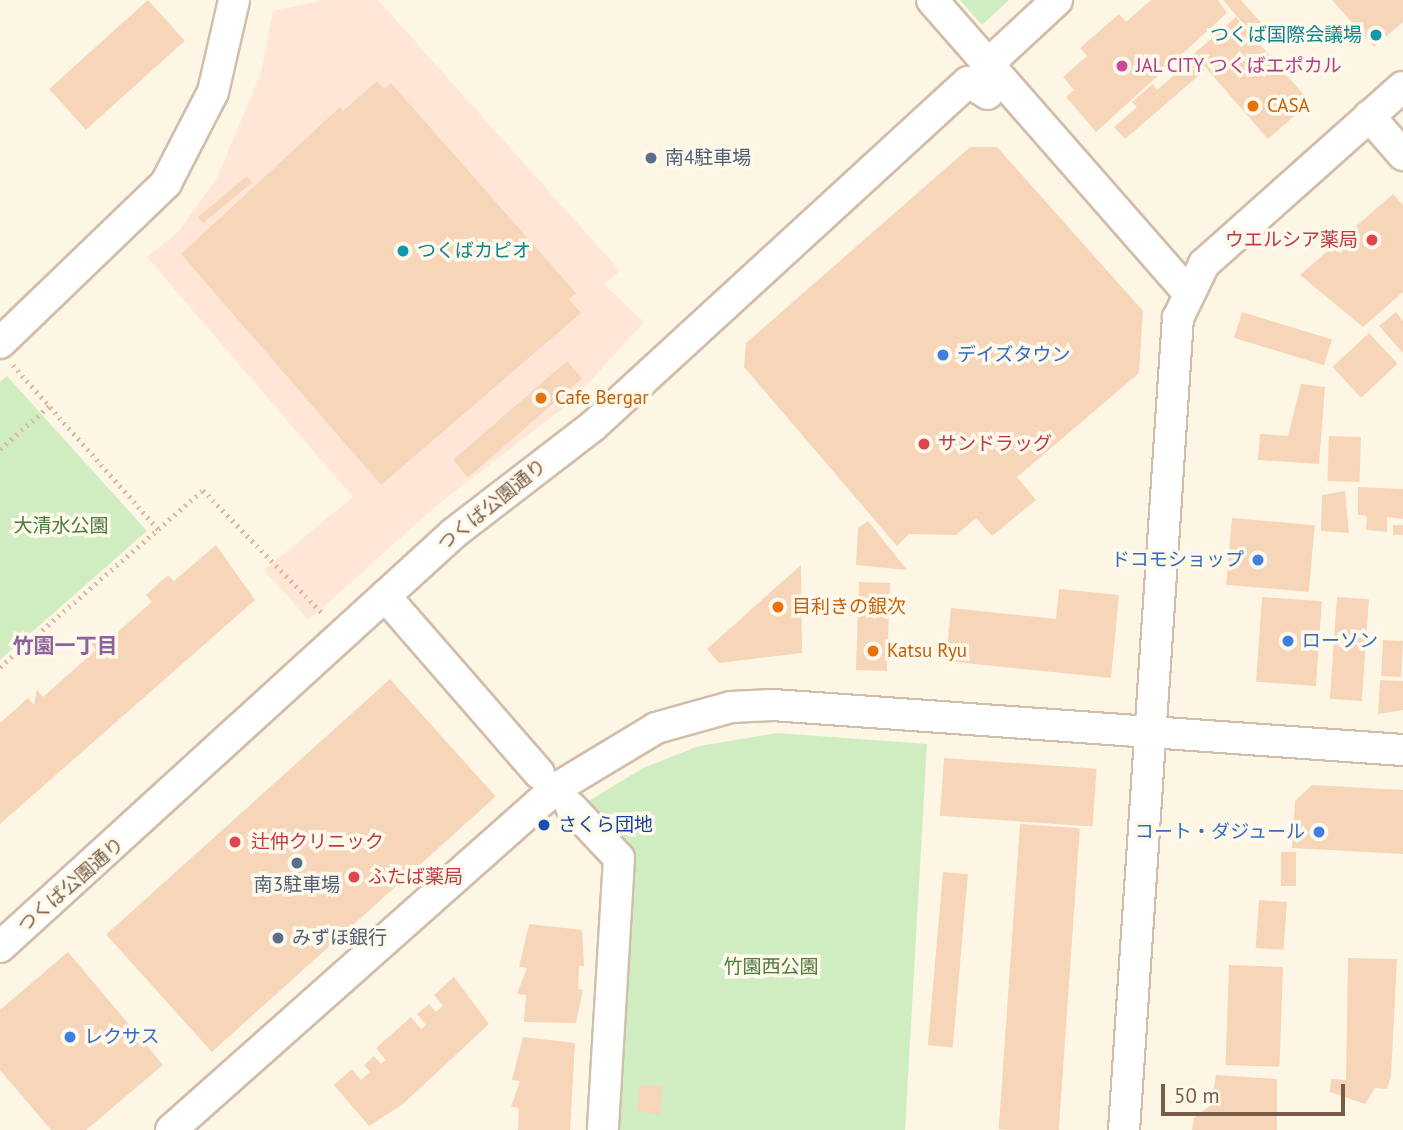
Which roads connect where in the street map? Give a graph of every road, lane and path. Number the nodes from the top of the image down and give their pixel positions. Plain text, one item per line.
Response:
1 (234, 0) edge
2 (932, 0) edge
3 (1056, 0) edge
4 (1000, 53) dead end
5 (1403, 87) edge
6 (988, 94) dead end
7 (1370, 116) junction
8 (1403, 155) edge
9 (1186, 290) junction
10 (6, 353) edge
11 (48, 406) junction
12 (0, 449) edge
13 (159, 530) junction
14 (385, 596) junction
15 (343, 634) junction
16 (0, 667) edge
17 (1149, 728) junction
18 (1403, 750) edge
19 (539, 773) dead end
20 (571, 807) dead end
21 (0, 947) edge
22 (171, 1130) edge
23 (603, 1130) edge
24 (1124, 1130) edge

1 - 10 street
2 - 9 street
3 - 4 street
5 - 7 street
6 - 14 street, つくば公園通り
7 - 8 street
7 - 9 street
9 - 17 street
10 - 11 path
11 - 12 path
11 - 13 path
13 - 15 path
13 - 16 path
14 - 15 street, つくば公園通り
14 - 19 street
15 - 21 street, つくば公園通り
17 - 18 street
17 - 22 street
17 - 24 street
20 - 23 street

